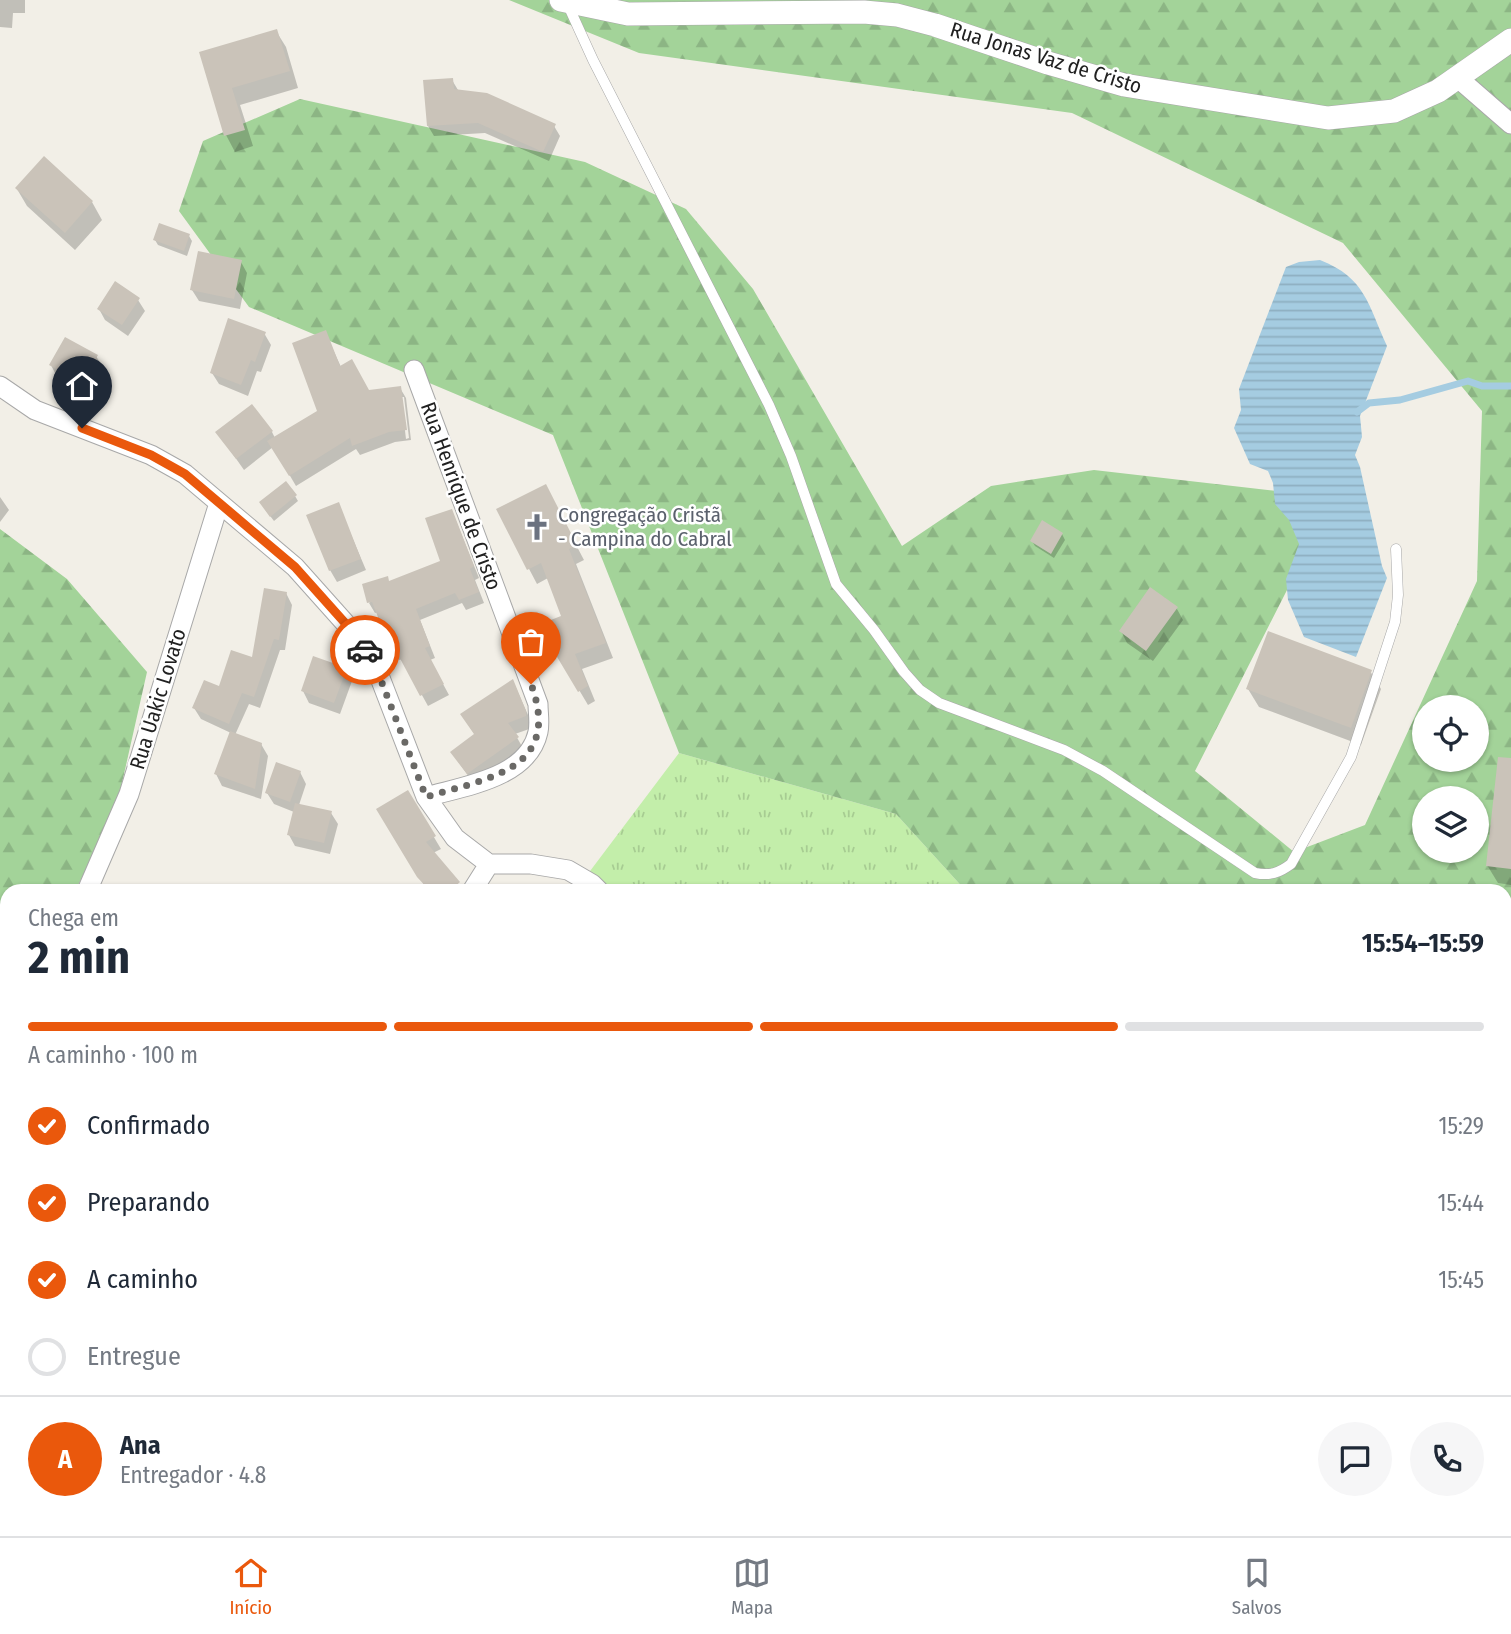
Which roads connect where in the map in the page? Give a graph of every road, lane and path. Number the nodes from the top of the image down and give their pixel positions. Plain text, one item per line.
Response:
1 (564, 1) edge
2 (1511, 40) edge
3 (1458, 78) junction
4 (1511, 124) edge
5 (414, 370) dead end
6 (0, 386) edge
7 (219, 503) junction
8 (1396, 549) dead end
9 (426, 797) junction
10 (489, 864) junction
11 (90, 884) edge
12 (476, 884) edge
13 (592, 884) edge

1 - 3 street, Rua Jonas Vaz de Cristo
1 - 8 lane
2 - 3 street, Rua Jonas Vaz de Cristo
3 - 4 street
5 - 9 street, Rua Henrique de Cristo
6 - 7 street
7 - 9 street
7 - 11 street, Rua Uakic Lovato
9 - 10 street
10 - 12 street
10 - 13 street

